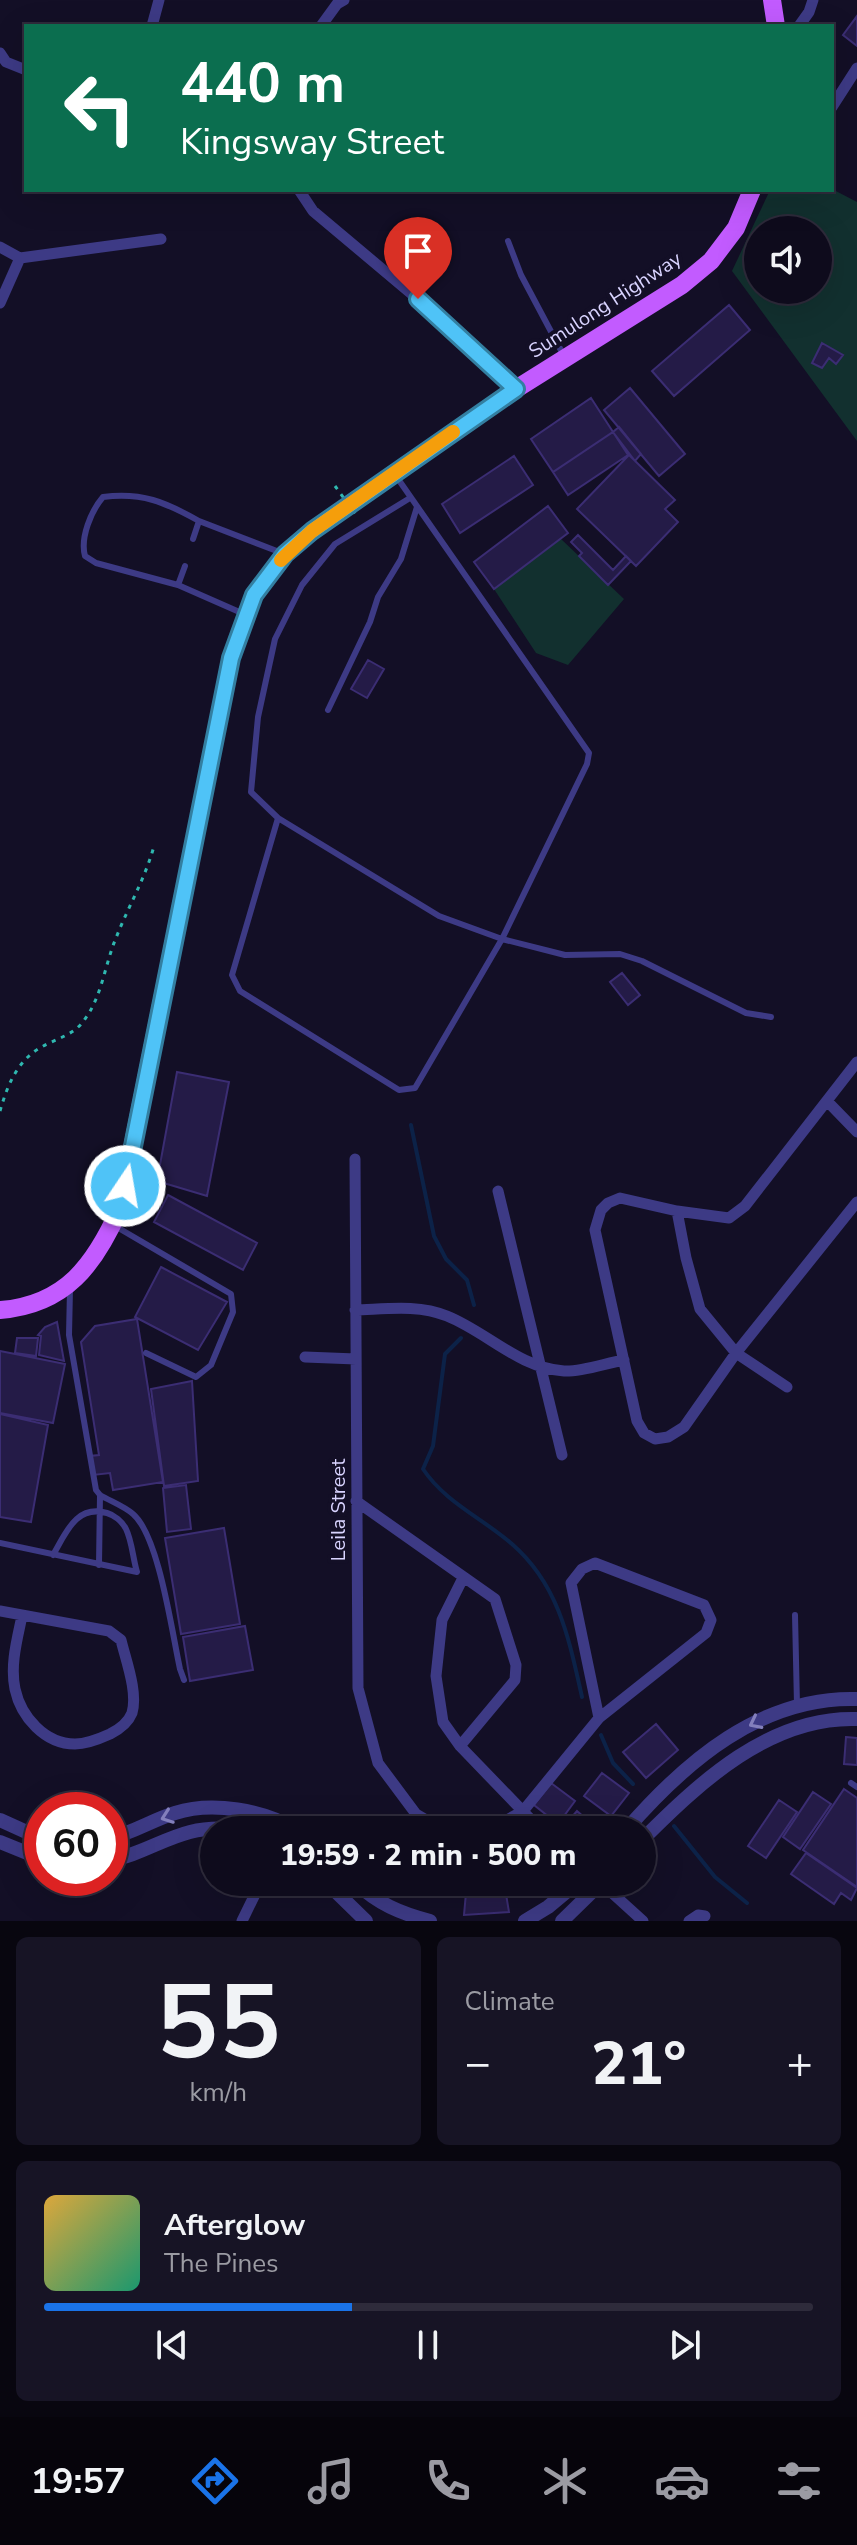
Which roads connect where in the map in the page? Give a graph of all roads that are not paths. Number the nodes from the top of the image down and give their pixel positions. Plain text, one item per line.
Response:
1 (159, 0) edge
2 (344, 0) edge
3 (772, 0) edge
4 (813, 0) edge
5 (153, 24) edge
6 (322, 24) edge
7 (776, 24) edge
8 (800, 24) edge
9 (0, 53) edge
10 (857, 68) edge
11 (24, 69) edge
12 (834, 104) edge
13 (300, 192) edge
14 (751, 192) edge
15 (161, 239) dead end
16 (508, 241) dead end
17 (0, 247) edge
18 (20, 258) junction
19 (0, 303) edge
20 (565, 358) junction
21 (516, 389) junction
22 (393, 473) junction
23 (410, 498) junction
24 (417, 507) junction
25 (199, 521) junction
26 (193, 539) dead end
27 (285, 554) junction
28 (185, 566) dead end
29 (178, 585) junction
30 (247, 615) junction
31 (328, 710) dead end
32 (278, 818) junction
33 (502, 939) junction
34 (771, 1017) dead end
35 (857, 1062) edge
36 (827, 1101) junction
37 (857, 1132) edge
38 (355, 1159) dead end
39 (498, 1191) dead end
40 (857, 1202) edge
41 (677, 1211) junction
42 (112, 1225) junction
43 (70, 1285) junction
44 (0, 1310) edge
45 (355, 1310) junction
46 (146, 1353) dead end
47 (736, 1353) junction
48 (305, 1357) dead end
49 (356, 1359) junction
50 (624, 1360) junction
51 (540, 1365) junction
52 (787, 1387) dead end
53 (562, 1455) dead end
54 (100, 1495) junction
55 (356, 1501) junction
56 (100, 1511) junction
57 (0, 1543) edge
58 (53, 1555) junction
59 (99, 1565) junction
60 (463, 1578) junction
61 (0, 1611) edge
62 (795, 1615) dead end
63 (22, 1616) junction
64 (184, 1680) dead end
65 (857, 1699) edge
66 (797, 1705) junction
67 (599, 1718) junction
68 (857, 1719) edge
69 (460, 1746) junction
70 (523, 1811) junction
71 (270, 1816) edge
72 (419, 1816) edge
73 (514, 1816) edge
74 (528, 1816) edge
75 (639, 1816) edge
76 (0, 1820) edge
77 (656, 1827) edge
78 (200, 1830) edge
79 (24, 1831) edge
80 (128, 1834) edge
81 (0, 1842) edge
82 (24, 1852) edge
83 (128, 1855) edge
84 (254, 1896) edge
85 (340, 1896) edge
86 (370, 1896) edge
87 (561, 1896) edge
88 (587, 1896) edge
89 (616, 1896) edge
90 (705, 1916) dead end
91 (242, 1921) edge
92 (366, 1921) edge
93 (430, 1921) edge
94 (525, 1921) edge
95 (562, 1921) edge
96 (643, 1921) edge
97 (689, 1921) edge

1 - 5 street
2 - 6 street
3 - 7 main road
4 - 8 street
9 - 11 street
10 - 12 street
13 - 21 street
14 - 20 main road, Sumulong Highway
15 - 18 street
16 - 20 lane
17 - 18 street
18 - 19 street
20 - 21 main road, Sumulong Highway
21 - 22 main road, Sumulong Highway
22 - 23 lane
22 - 27 main road, Sumulong Highway
23 - 24 lane
23 - 32 lane
24 - 31 lane
24 - 33 lane
25 - 26 lane
25 - 27 lane
25 - 29 lane
27 - 30 main road, Sumulong Highway
28 - 29 lane
29 - 30 lane
30 - 42 main road, Sumulong Highway
32 - 33 lane
32 - 33 lane
33 - 34 lane
35 - 36 street
36 - 37 street
36 - 41 street
38 - 45 street, Leila Street
39 - 51 street
40 - 47 street
41 - 47 street
41 - 50 street
42 - 43 main road, Sumulong Highway
42 - 46 lane
43 - 44 main road, Sumulong Highway
43 - 54 lane
45 - 49 street, Leila Street
45 - 51 street
47 - 50 street
47 - 52 street
48 - 49 street
49 - 55 street, Leila Street
50 - 51 street
51 - 53 street
54 - 56 lane
54 - 64 lane
55 - 60 street
55 - 72 street, Leila Street
56 - 58 lane
56 - 59 lane
56 - 59 lane
57 - 58 lane
58 - 59 lane
60 - 69 street
60 - 69 street
61 - 63 street
62 - 66 lane
63 - 63 street
65 - 66 street
66 -> 75 street
67 - 67 street
67 - 70 street
68 - 77 street
69 - 70 street
70 - 73 street
70 - 74 street
71 -> 80 street
76 - 79 street
78 - 83 street
81 - 82 street
84 - 91 street
85 - 92 street
86 - 93 street
87 - 94 street
88 - 95 street
89 - 96 street
90 - 97 street

